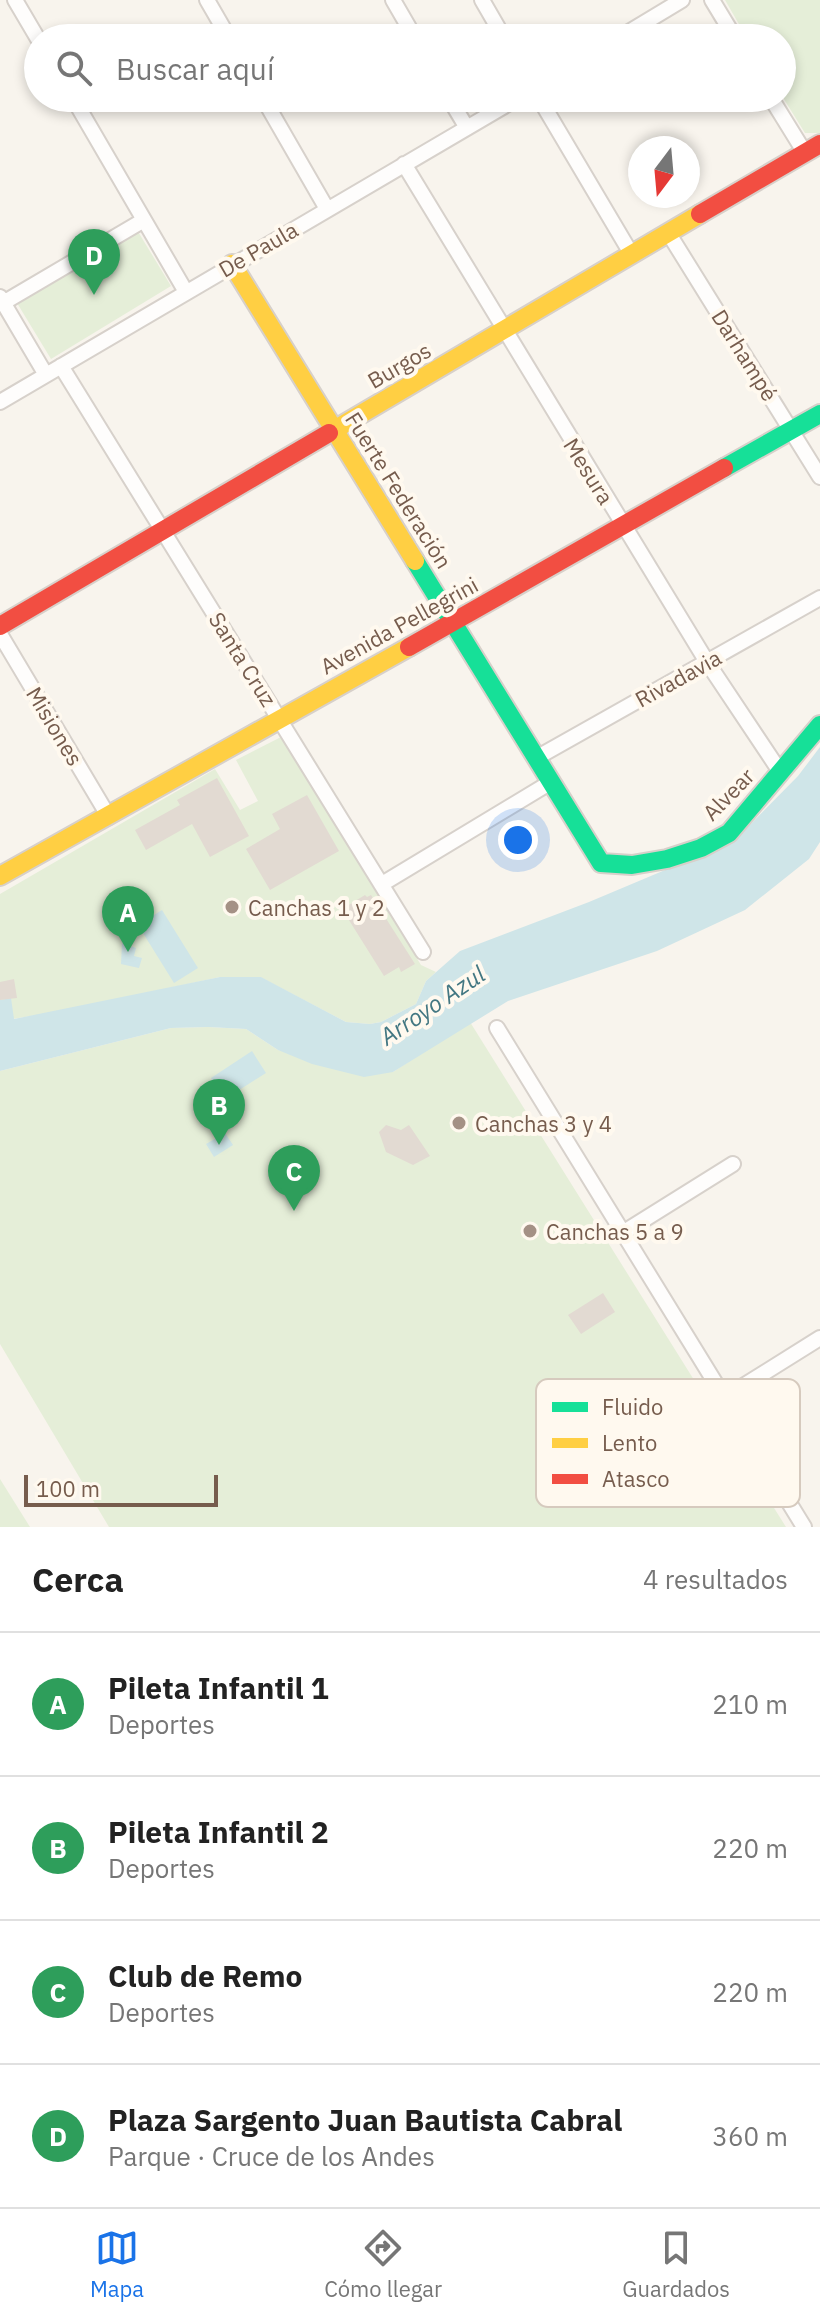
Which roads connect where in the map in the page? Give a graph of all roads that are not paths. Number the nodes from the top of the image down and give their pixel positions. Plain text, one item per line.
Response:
1 (15, 0) edge
2 (207, 0) edge
3 (393, 0) edge
4 (482, 0) edge
5 (682, 0) edge
6 (712, 0) edge
7 (29, 24) edge
8 (221, 24) edge
9 (407, 24) edge
10 (496, 24) edge
11 (642, 24) edge
12 (727, 24) edge
13 (81, 112) edge
14 (271, 112) edge
15 (457, 112) edge
16 (494, 112) edge
17 (547, 112) edge
18 (782, 112) edge
19 (467, 128) junction
20 (812, 149) edge
21 (404, 164) junction
22 (327, 209) junction
23 (144, 220) junction
24 (669, 234) junction
25 (632, 255) junction
26 (232, 264) junction
27 (186, 292) junction
28 (2, 300) edge
29 (504, 332) junction
30 (61, 366) junction
31 (46, 375) junction
32 (0, 402) edge
33 (820, 414) edge
34 (792, 430) junction
35 (335, 431) junction
36 (820, 477) edge
37 (623, 526) junction
38 (163, 530) junction
39 (820, 598) edge
40 (453, 622) junction
41 (0, 626) edge
42 (0, 634) edge
43 (707, 662) junction
44 (280, 719) junction
45 (820, 725) edge
46 (536, 758) junction
47 (781, 773) junction
48 (551, 782) junction
49 (109, 817) junction
50 (601, 863) joint
51 (0, 876) edge
52 (382, 884) junction
53 (423, 952) dead end
54 (497, 1028) dead end
55 (733, 1164) dead end
56 (621, 1234) junction
57 (820, 1338) edge
58 (712, 1379) edge
59 (754, 1379) edge
60 (792, 1507) edge
61 (804, 1527) edge

1 - 7 street
2 - 8 street
3 - 9 street
4 - 10 street
5 - 11 street
6 - 12 street
13 - 23 street
14 - 22 street
15 - 19 street
16 - 19 street, De Paula
17 - 25 street
18 - 20 street
19 - 21 street, De Paula
20 - 24 street, Burgos
21 - 22 street, De Paula
21 - 29 street, Mesura
22 - 26 street, De Paula
23 - 27 street
23 - 28 street
24 - 25 street, Burgos
24 - 34 street, Darhampé
25 - 29 street, Burgos
26 - 27 street, De Paula
26 - 35 street, Fuerte Federación
27 - 30 street, De Paula
28 - 31 street
29 - 35 street, Burgos
29 - 37 street, Mesura
30 - 31 street, De Paula
30 - 38 street, Santa Cruz
31 - 32 street, De Paula
33 - 34 street, Avenida Pellegrini
34 - 36 street, Darhampé
34 - 37 street, Avenida Pellegrini
35 - 38 street, Burgos
35 - 40 street, Fuerte Federación
37 - 40 street, Avenida Pellegrini
37 - 43 street, Mesura
38 - 41 street, Burgos
38 - 44 street, Santa Cruz
39 - 43 street, Rivadavia
40 - 44 street, Avenida Pellegrini
40 - 46 street, Fuerte Federación
42 - 49 street, Misiones
43 - 46 street, Rivadavia
43 - 47 street, Mesura
44 - 49 street, Avenida Pellegrini
44 - 52 street, Santa Cruz
45 - 47 street, Alvear
46 - 48 street, Fuerte Federación
47 - 50 street, Alvear
48 - 50 street, Fuerte Federación
48 - 52 street
49 - 51 street, Avenida Pellegrini
52 - 53 street, Santa Cruz
54 - 56 street
55 - 56 street
56 - 58 street
57 - 59 street
60 - 61 street

